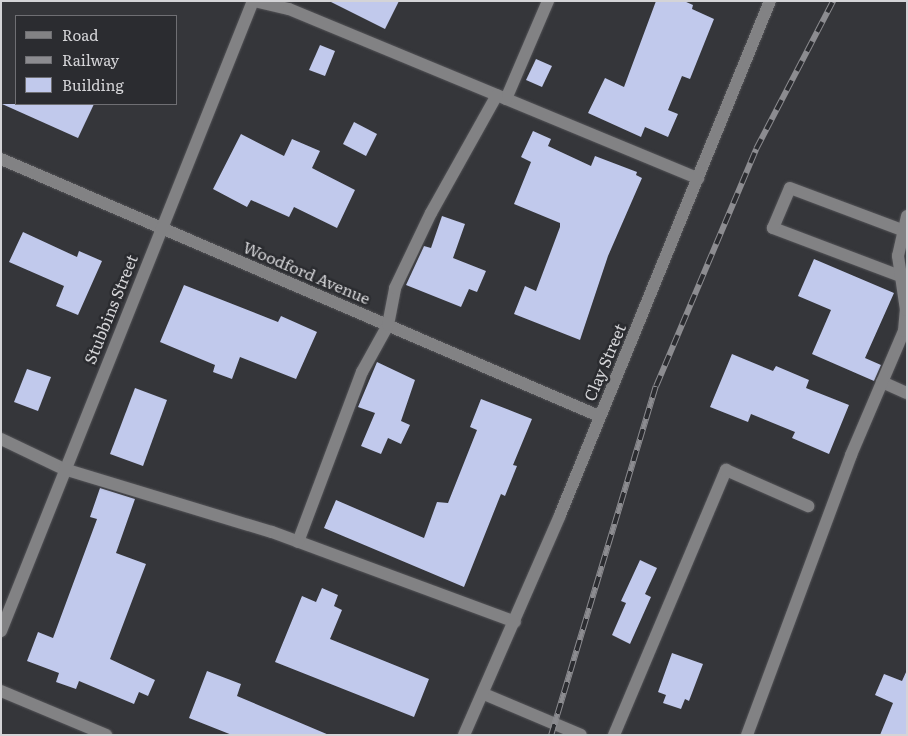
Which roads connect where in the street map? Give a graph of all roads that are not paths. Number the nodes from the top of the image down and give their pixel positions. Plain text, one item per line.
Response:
1 (253, 1) edge
2 (548, 1) edge
3 (770, 1) edge
4 (501, 97) junction
5 (1, 159) edge
6 (698, 178) junction
7 (907, 216) edge
8 (160, 226) junction
9 (902, 230) junction
10 (900, 276) junction
11 (388, 325) junction
12 (882, 382) junction
13 (907, 393) edge
14 (599, 416) junction
15 (1, 439) edge
16 (64, 469) junction
17 (808, 506) dead end
18 (298, 542) junction
19 (515, 622) junction
20 (1, 631) edge
21 (1, 691) edge
22 (484, 694) junction
23 (106, 735) edge
24 (464, 735) edge
25 (581, 735) edge
26 (614, 735) edge
27 (747, 735) edge

1 - 4 street
1 - 8 street, Stubbins Street
2 - 4 street
3 - 6 street, Clay Street
4 - 6 street
4 - 11 street
5 - 8 street, Woodford Avenue
6 - 14 street, Clay Street
7 - 9 street
8 - 11 street, Woodford Avenue
8 - 16 street, Stubbins Street
9 - 10 street
9 - 10 street
10 - 12 street
11 - 14 street, Woodford Avenue
11 - 18 street
12 - 13 street
12 - 27 street
14 - 19 street, Clay Street
15 - 16 street
16 - 18 street
16 - 20 street, Stubbins Street
17 - 26 street
18 - 19 street
19 - 22 street, Clay Street
21 - 23 street
22 - 24 street, Clay Street
22 - 25 street

